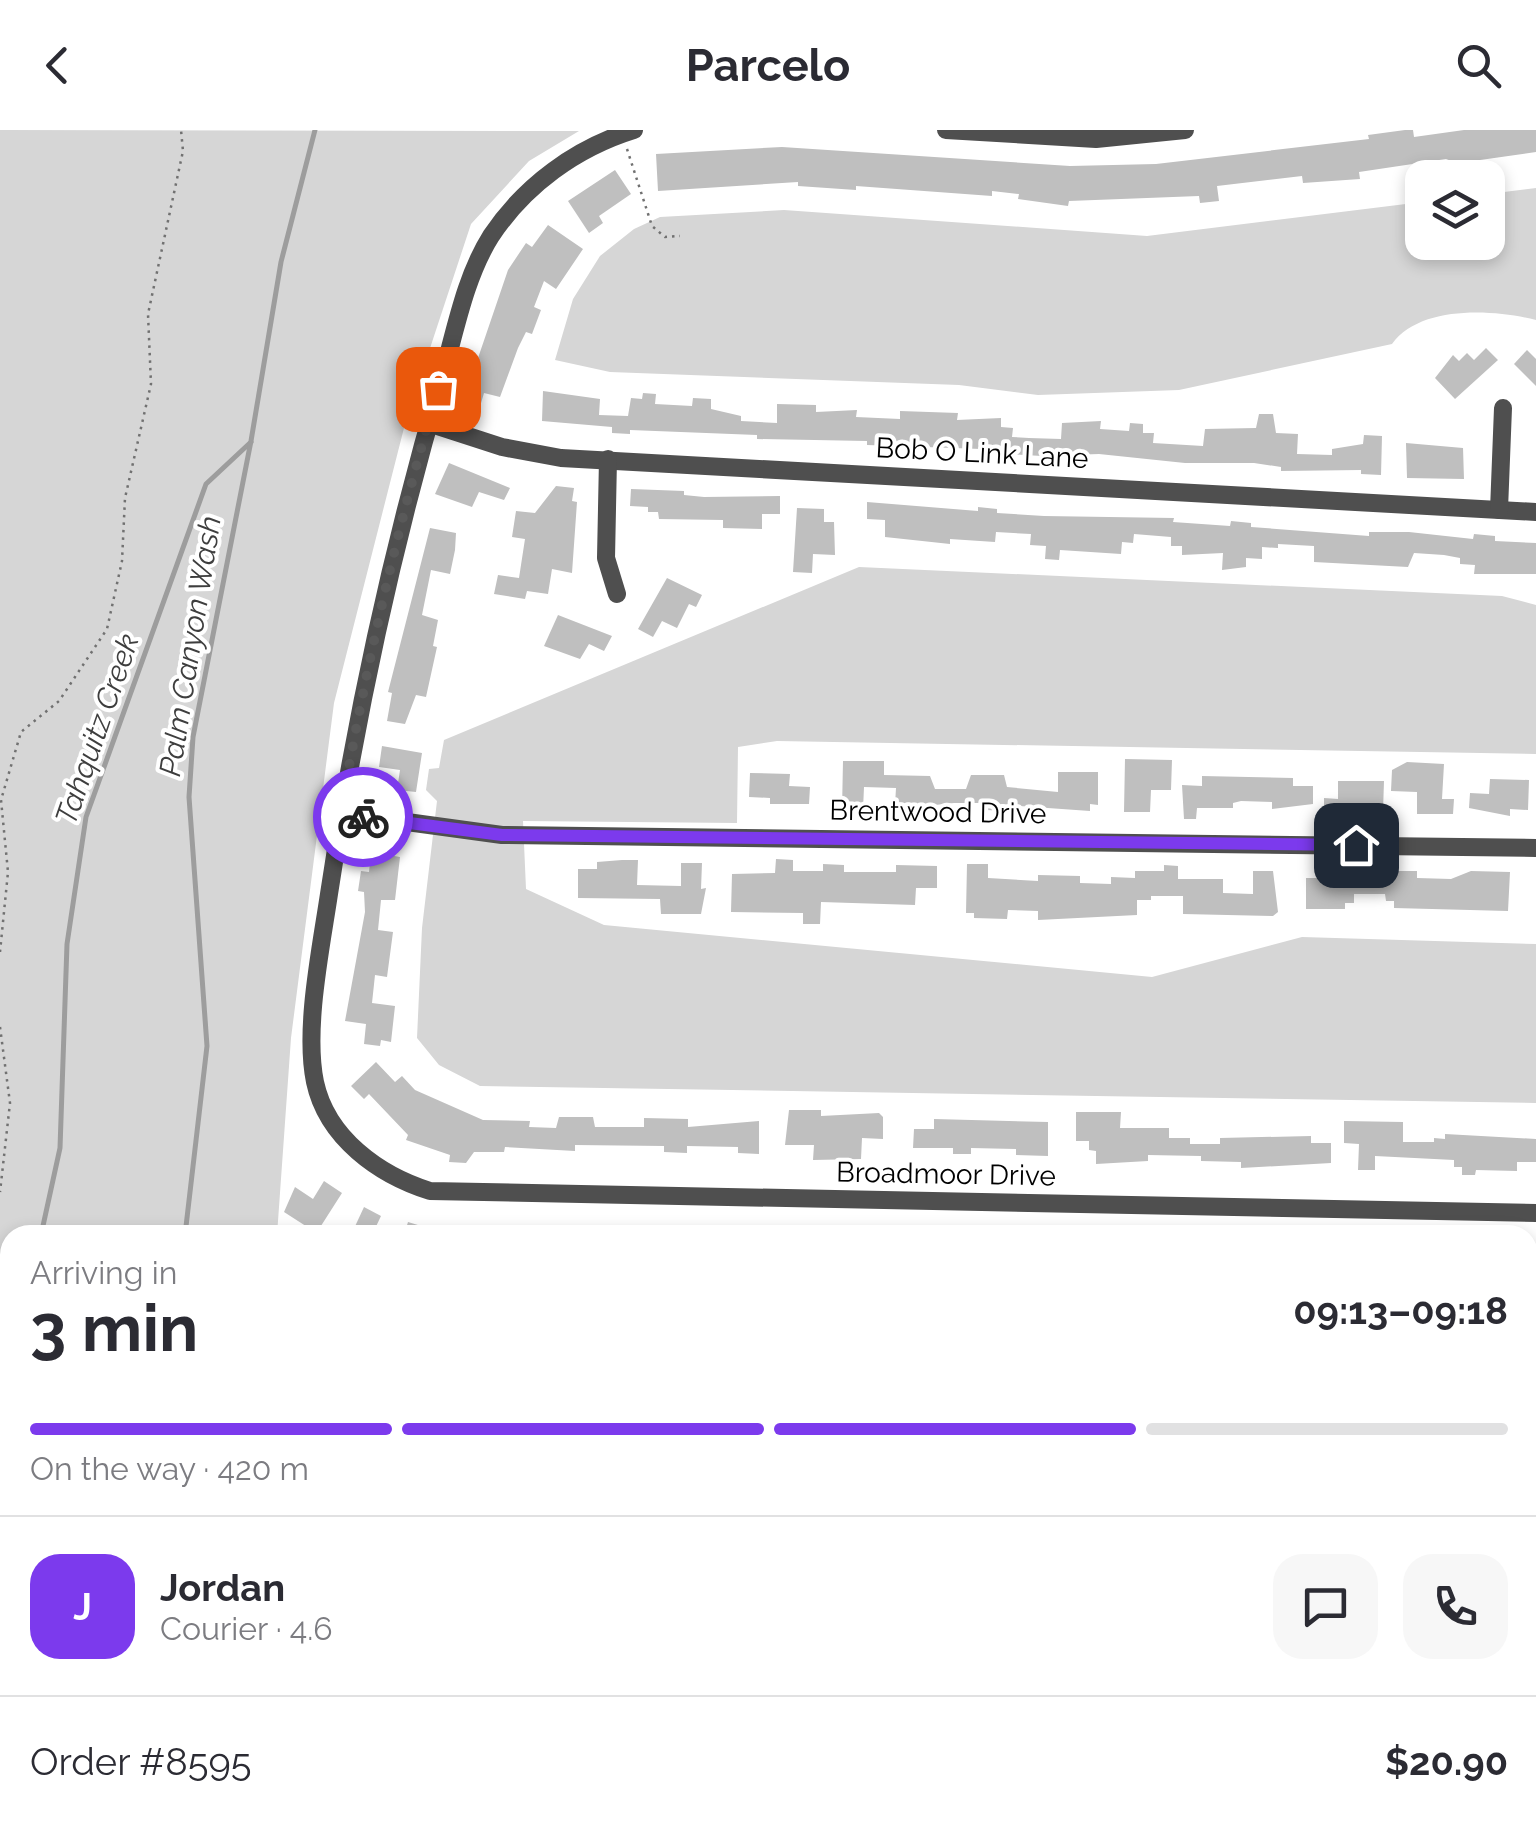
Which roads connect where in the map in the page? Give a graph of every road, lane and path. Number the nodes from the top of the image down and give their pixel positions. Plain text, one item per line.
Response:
1 (181, 130) edge
2 (634, 130) edge
3 (946, 130) edge
4 (1185, 130) edge
5 (613, 136) junction
6 (680, 236) dead end
7 (1503, 408) dead end
8 (428, 424) junction
9 (608, 460) junction
10 (1498, 510) junction
11 (1536, 512) edge
12 (618, 594) dead end
13 (341, 813) junction
14 (1536, 848) edge
15 (0, 952) edge
16 (0, 1027) edge
17 (0, 1192) edge
18 (1536, 1214) edge

1 - 15 path
2 - 5 street, Broadmoor Drive
3 - 4 street
5 - 6 path
5 - 8 street, Broadmoor Drive
7 - 10 street
8 - 9 street, Bob O Link Lane
8 - 13 street, Broadmoor Drive
9 - 10 street, Bob O Link Lane
9 - 12 street
10 - 11 street, Bob O Link Lane
13 - 14 street, Brentwood Drive
13 - 18 street, Broadmoor Drive
16 - 17 path

